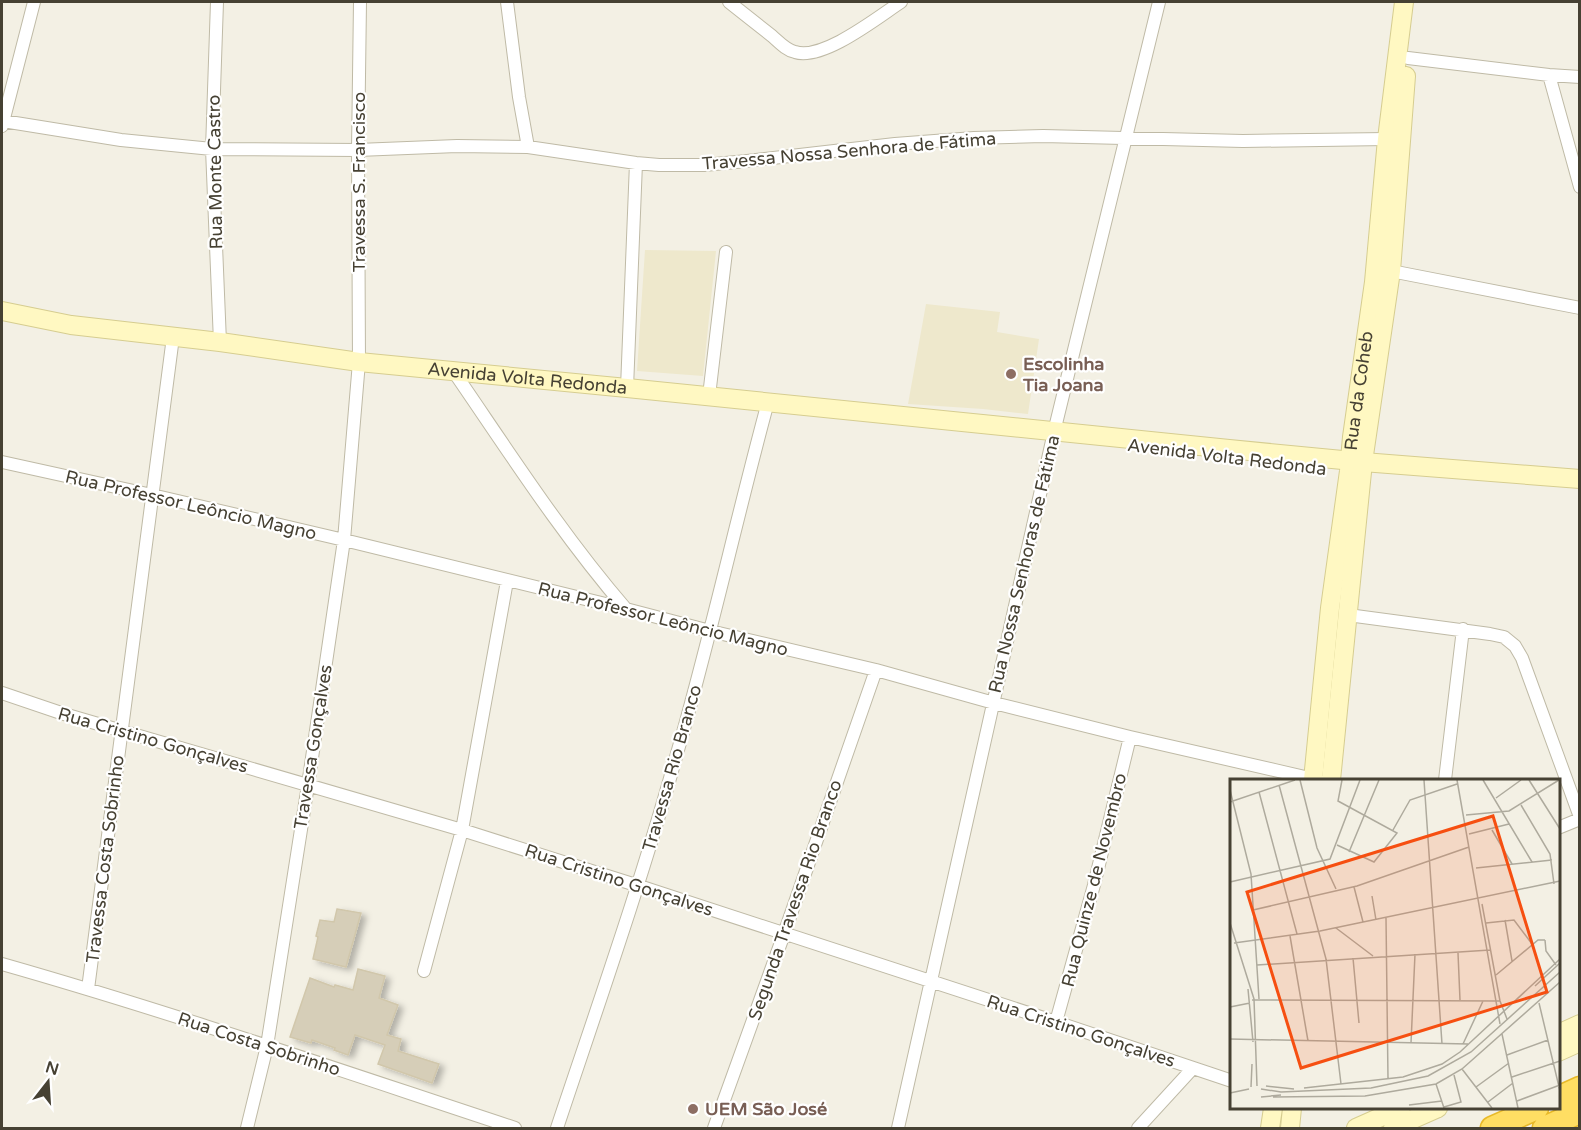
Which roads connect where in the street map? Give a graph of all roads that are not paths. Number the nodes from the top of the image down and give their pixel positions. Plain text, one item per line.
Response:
1 (34, 2) edge
2 (217, 2) edge
3 (360, 2) edge
4 (507, 2) edge
5 (729, 2) edge
6 (901, 2) edge
7 (1159, 2) edge
8 (1404, 2) edge
9 (1415, 2) edge
10 (1408, 58) junction
11 (1549, 75) junction
12 (1580, 77) edge
13 (2, 123) edge
14 (1125, 139) junction
15 (1387, 139) junction
16 (528, 147) junction
17 (212, 149) junction
18 (358, 150) junction
19 (636, 163) junction
20 (1580, 187) edge
21 (726, 252) dead end
22 (1391, 271) junction
23 (1580, 308) edge
24 (2, 311) edge
25 (173, 337) junction
26 (220, 342) junction
27 (359, 362) junction
28 (454, 372) junction
29 (627, 388) junction
30 (709, 396) junction
31 (768, 402) junction
32 (1054, 432) junction
33 (2, 462) edge
34 (1356, 466) junction
35 (1580, 479) edge
36 (1580, 490) edge
37 (152, 495) junction
38 (344, 540) junction
39 (507, 581) junction
40 (626, 609) junction
41 (1348, 615) junction
42 (1463, 629) junction
43 (710, 631) junction
44 (876, 670) junction
45 (2, 693) edge
46 (994, 703) junction
47 (121, 730) junction
48 (1130, 737) junction
49 (1316, 779) edge
50 (1320, 779) edge
51 (1320, 779) edge
52 (1445, 779) edge
53 (308, 785) junction
54 (1580, 818) edge
55 (1560, 827) edge
56 (462, 830) junction
57 (639, 886) junction
58 (784, 934) junction
59 (2, 964) edge
60 (424, 971) dead end
61 (932, 982) junction
62 (88, 989) junction
63 (1056, 1022) junction
64 (1580, 1024) edge
65 (1560, 1033) edge
66 (1580, 1042) edge
67 (267, 1046) junction
68 (1560, 1051) edge
69 (1193, 1068) junction
70 (1230, 1080) edge
71 (1580, 1088) edge
72 (1560, 1097) edge
73 (1273, 1109) edge
74 (1292, 1109) edge
75 (1397, 1109) edge
76 (1434, 1109) edge
77 (1533, 1109) edge
78 (1580, 1112) edge
79 (247, 1128) edge
80 (515, 1128) edge
81 (557, 1128) edge
82 (714, 1128) edge
83 (898, 1128) edge
84 (1138, 1128) edge
85 (1270, 1128) edge
86 (1290, 1128) edge
87 (1356, 1128) edge
88 (1393, 1128) edge
89 (1492, 1128) edge
90 (1544, 1128) edge

1 - 13 street
2 - 17 street, Rua Monte Castro
3 - 18 street, Travessa S. Francisco
4 - 16 street
5 - 6 street
7 - 14 street, Rua Nossa Senhoras de Fátima
8 - 15 street, Rua da Coheb
9 - 10 street, Rua da Coheb
10 - 11 street
10 - 22 street, Rua da Coheb
11 - 12 street
11 - 20 street
13 - 17 street, Travessa Nossa Senhora de Fátima
14 - 15 street, Travessa Nossa Senhora de Fátima
14 - 19 street, Travessa Nossa Senhora de Fátima
14 - 32 street, Rua Nossa Senhoras de Fátima
15 - 34 street, Rua da Coheb
16 - 18 street, Travessa Nossa Senhora de Fátima
16 - 19 street, Travessa Nossa Senhora de Fátima
17 - 18 street, Travessa Nossa Senhora de Fátima
17 - 26 street, Rua Monte Castro
18 - 27 street, Travessa S. Francisco
19 - 29 street
21 - 30 street
22 - 23 street
22 - 34 street, Rua da Coheb
24 - 25 street, Avenida Volta Redonda
25 - 26 street, Avenida Volta Redonda
25 - 37 street, Travessa Costa Sobrinho
26 - 27 street, Avenida Volta Redonda
27 - 28 street, Avenida Volta Redonda
27 - 38 street, Travessa Gonçalves
28 - 29 street, Avenida Volta Redonda
28 - 40 street
29 - 30 street, Avenida Volta Redonda
30 - 31 street, Avenida Volta Redonda
31 - 32 street, Avenida Volta Redonda
31 - 43 street, Travessa Rio Branco
32 - 34 street, Avenida Volta Redonda
32 - 46 street, Rua Nossa Senhoras de Fátima
33 - 37 street, Rua Professor Leôncio Magno
34 - 35 street, Avenida Volta Redonda
34 - 36 street, Avenida Volta Redonda
34 - 41 street, Rua da Coheb
34 - 50 street, Rua da Coheb
37 - 38 street, Rua Professor Leôncio Magno
37 - 47 street, Travessa Costa Sobrinho
38 - 39 street, Rua Professor Leôncio Magno
38 - 53 street, Travessa Gonçalves
39 - 40 street, Rua Professor Leôncio Magno
39 - 56 street
40 - 43 street, Rua Professor Leôncio Magno
41 - 42 street
41 - 51 street, Rua da Coheb
42 - 52 street
42 - 54 street
43 - 44 street, Rua Professor Leôncio Magno
43 - 57 street, Travessa Rio Branco
44 - 46 street, Rua Professor Leôncio Magno
44 - 58 street, Segunda Travessa Rio Branco
45 - 47 street, Rua Cristino Gonçalves
46 - 48 street, Rua Professor Leôncio Magno
46 - 61 street, Rua Nossa Senhoras de Fátima
47 - 53 street, Rua Cristino Gonçalves
47 - 62 street, Travessa Costa Sobrinho
48 - 49 street, Rua Professor Leôncio Magno
48 - 63 street, Rua Quinze de Novembro
53 - 56 street, Rua Cristino Gonçalves
53 - 67 street, Travessa Gonçalves
54 - 55 street
56 - 57 street, Rua Cristino Gonçalves
56 - 60 street
57 - 58 street, Rua Cristino Gonçalves
57 - 81 street, Travessa Rio Branco
58 - 61 street, Rua Cristino Gonçalves
58 - 82 street, Segunda Travessa Rio Branco
59 - 62 street, Rua Costa Sobrinho
61 - 63 street, Rua Cristino Gonçalves
61 - 83 street, Rua Nossa Senhoras de Fátima
62 - 67 street, Rua Costa Sobrinho
63 - 69 street, Rua Cristino Gonçalves
64 - 65 street
66 - 68 street
67 - 79 street, Travessa Gonçalves
67 - 80 street, Rua Costa Sobrinho
69 - 70 street, Rua Cristino Gonçalves
69 - 84 street
71 - 72 highway
73 - 85 street
74 - 86 street
75 - 87 street
76 - 88 street
77 - 89 highway
78 - 90 highway

